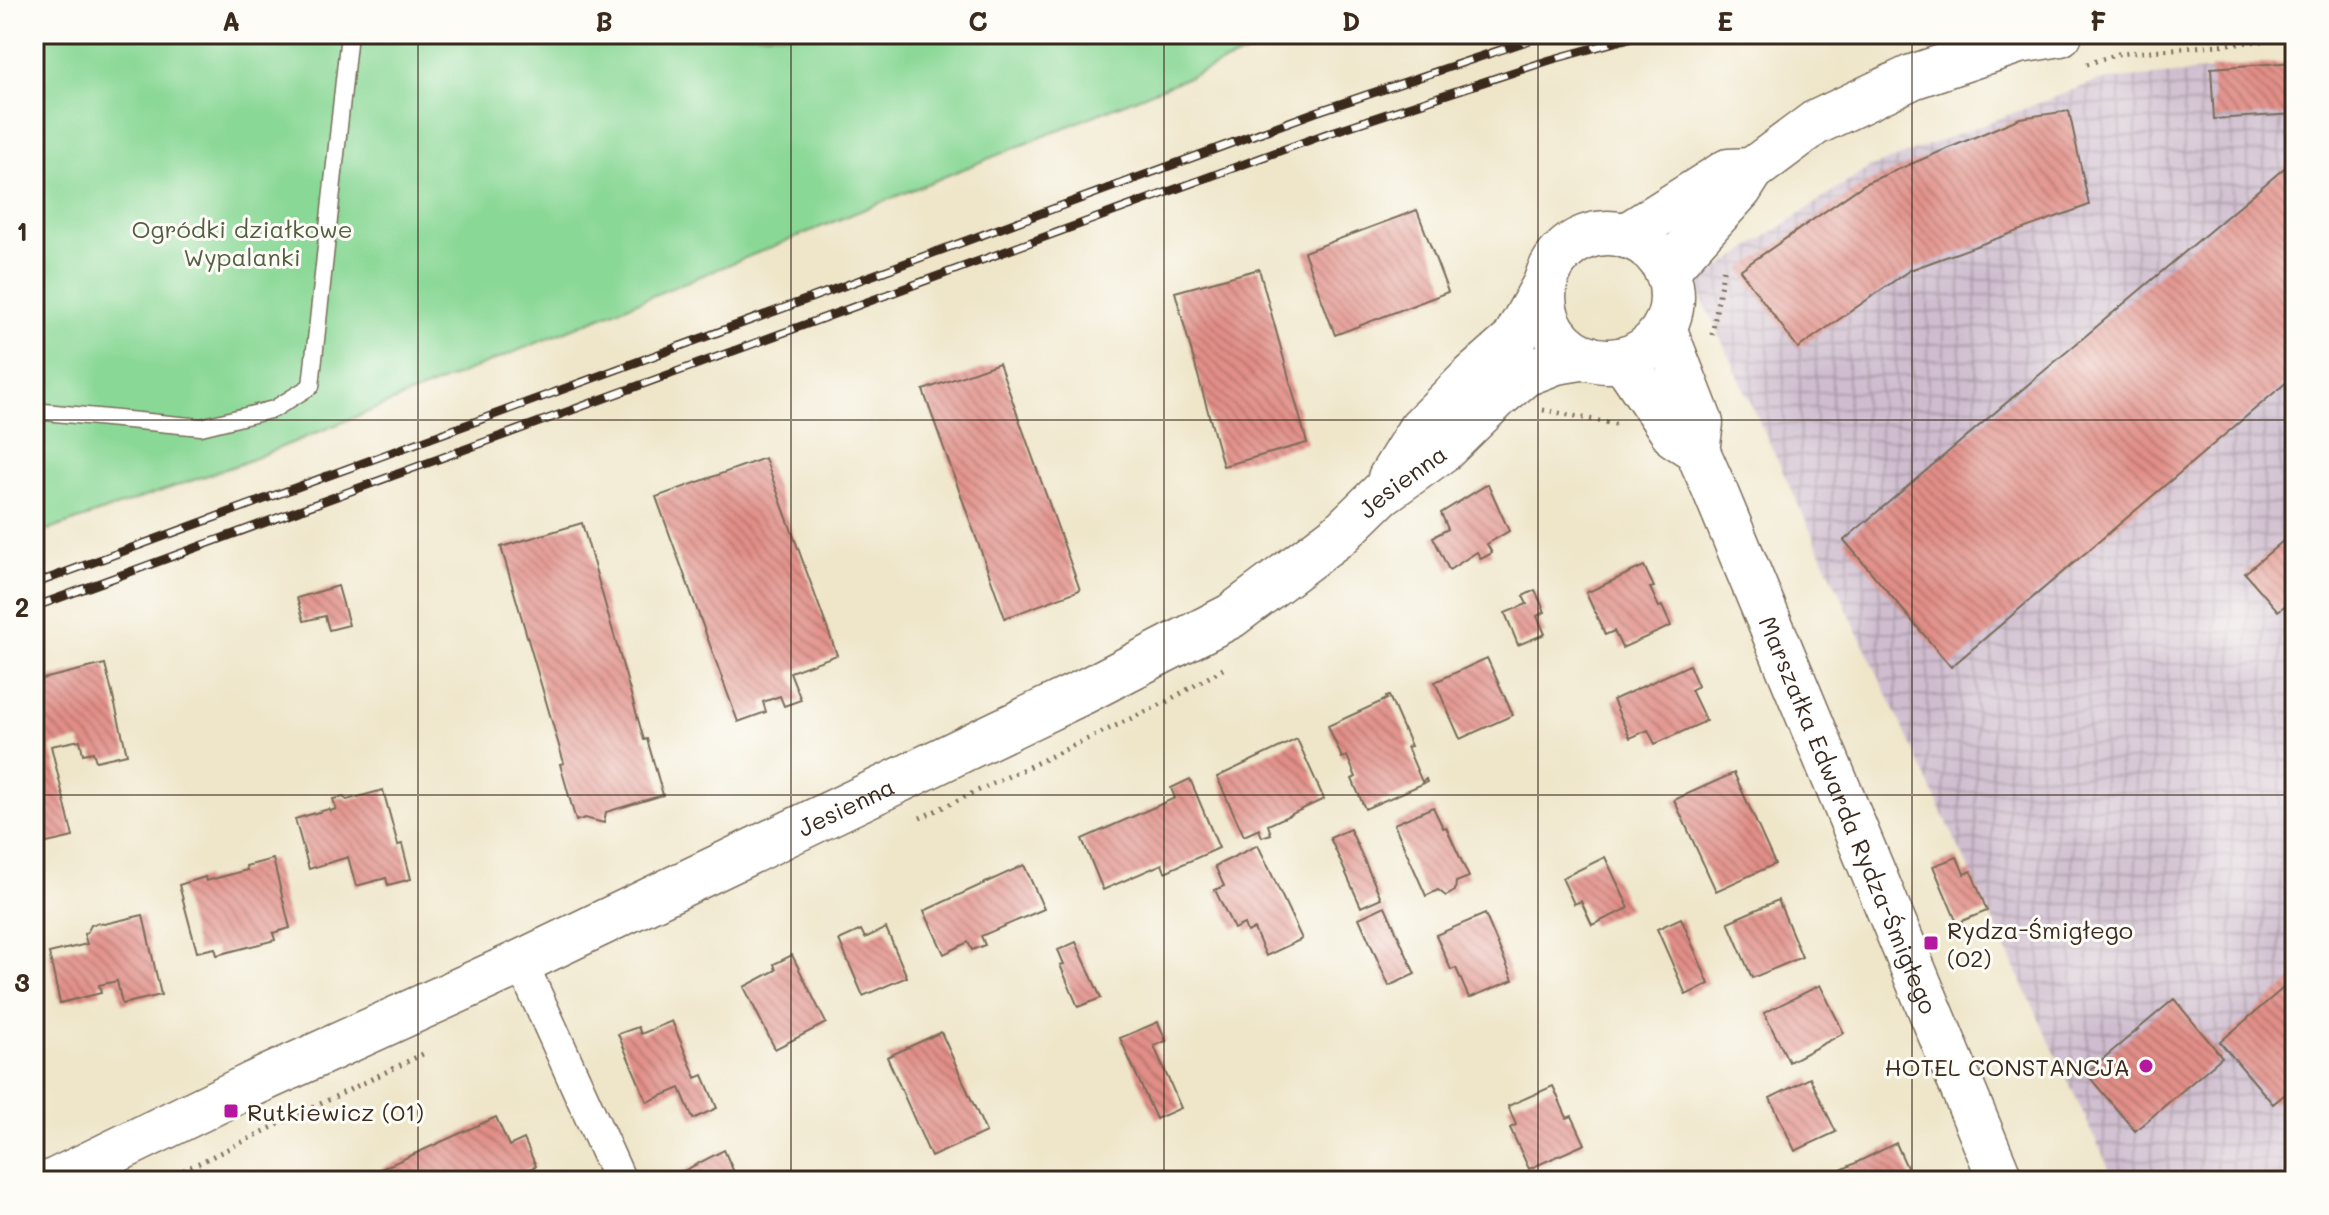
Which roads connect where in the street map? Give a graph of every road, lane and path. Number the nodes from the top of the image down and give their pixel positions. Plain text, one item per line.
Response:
1 (349, 34) edge
2 (2295, 38) edge
3 (2066, 51) edge
4 (1752, 170) junction
5 (1625, 236) junction
6 (1725, 262) dead end
7 (1666, 271) junction
8 (1722, 276) dead end
9 (1546, 282) junction
10 (1664, 328) junction
11 (1605, 358) junction
12 (34, 411) edge
13 (1697, 450) junction
14 (1381, 494) junction
15 (521, 962) junction
16 (431, 1050) dead end
17 (54, 1181) edge
18 (162, 1181) edge
19 (620, 1181) edge
20 (2001, 1181) edge

1 - 12 lane
2 - 3 path
3 - 4 street
4 - 5 street
4 - 7 street
5 - 7 street
5 - 9 street
6 - 8 path
7 - 10 street
9 - 11 street, Marszałka Edwarda Rydza-Śmigłego
9 - 14 street
10 - 11 street
10 - 13 street, Marszałka Edwarda Rydza-Śmigłego
11 - 13 street, Marszałka Edwarda Rydza-Śmigłego
11 - 14 street, Jesienna
13 - 20 street, Marszałka Edwarda Rydza-Śmigłego
14 - 15 street, Jesienna
15 - 17 street, Jesienna
15 - 19 street
16 - 18 path

